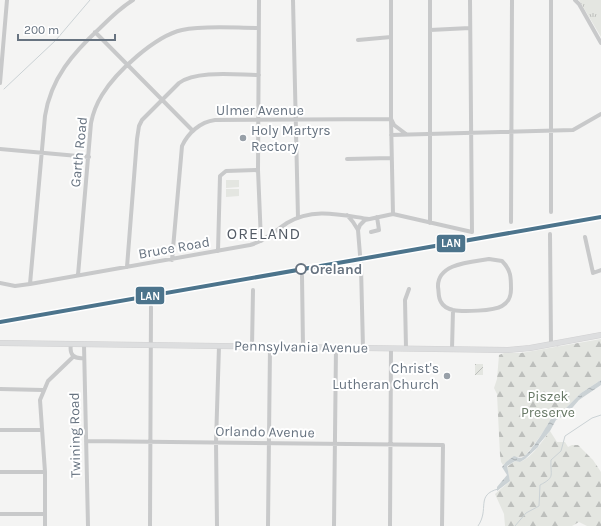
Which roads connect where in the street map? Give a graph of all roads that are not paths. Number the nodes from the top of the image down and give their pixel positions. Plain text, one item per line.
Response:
1 (8, 0) edge
2 (133, 0) edge
3 (259, 0) edge
4 (293, 0) edge
5 (391, 0) edge
6 (430, 0) edge
7 (470, 0) edge
8 (512, 0) edge
9 (551, 0) edge
10 (575, 0) edge
11 (0, 11) edge
12 (7, 11) junction
13 (258, 28) junction
14 (470, 28) junction
15 (430, 30) junction
16 (95, 32) junction
17 (391, 37) junction
18 (358, 40) dead end
19 (601, 44) edge
20 (129, 65) junction
21 (258, 75) junction
22 (0, 84) edge
23 (162, 99) junction
24 (601, 114) edge
25 (391, 119) junction
26 (259, 120) junction
27 (295, 120) junction
28 (193, 131) junction
29 (551, 132) junction
30 (512, 133) junction
31 (406, 134) junction
32 (432, 134) junction
33 (471, 134) junction
34 (391, 135) junction
35 (0, 149) edge
36 (41, 153) junction
37 (88, 157) junction
38 (391, 158) junction
39 (347, 159) dead end
40 (258, 170) junction
41 (551, 212) dead end
42 (393, 214) junction
43 (347, 215) junction
44 (377, 217) junction
45 (298, 218) junction
46 (368, 219) junction
47 (512, 222) dead end
48 (430, 223) junction
49 (358, 230) junction
50 (371, 232) dead end
51 (550, 234) dead end
52 (585, 237) dead end
53 (261, 241) junction
54 (218, 251) junction
55 (172, 260) junction
56 (127, 267) junction
57 (601, 270) edge
58 (78, 275) junction
59 (302, 276) dead end
60 (0, 283) edge
61 (30, 284) junction
62 (409, 289) dead end
63 (254, 290) dead end
64 (152, 307) dead end
65 (453, 310) junction
66 (601, 335) edge
67 (0, 344) edge
68 (70, 344) junction
69 (84, 344) junction
70 (551, 344) junction
71 (152, 346) junction
72 (219, 346) junction
73 (252, 347) junction
74 (270, 347) junction
75 (303, 347) junction
76 (336, 347) junction
77 (363, 348) junction
78 (391, 348) junction
79 (406, 348) junction
80 (452, 349) junction
81 (73, 357) junction
82 (84, 358) junction
83 (0, 390) edge
84 (43, 390) junction
85 (0, 430) edge
86 (42, 430) junction
87 (86, 441) junction
88 (150, 441) junction
89 (216, 442) junction
90 (269, 443) junction
91 (335, 444) junction
92 (390, 445) junction
93 (0, 472) edge
94 (45, 472) junction
95 (0, 514) edge
96 (45, 514) junction
97 (45, 526) edge
98 (88, 526) edge
99 (150, 526) edge
100 (217, 526) edge
101 (268, 526) edge
102 (334, 526) edge
103 (390, 526) edge
104 (442, 526) edge

1 - 12 street
2 - 16 street
3 - 13 street
4 - 27 street
5 - 17 street
6 - 15 street
7 - 14 street
8 - 30 street
9 - 29 street
10 - 19 street
11 - 12 street
12 - 22 street
13 - 20 street, Garth Road
13 - 21 street
14 - 15 street
14 - 33 street
15 - 32 street
16 - 20 street
16 - 36 street
17 - 18 street
17 - 25 street
20 - 23 street
20 - 37 street, Garth Road
21 - 23 street
21 - 26 street
23 - 28 street
23 - 56 street
24 - 29 street
25 - 27 street, Ulmer Avenue
25 - 31 street
25 - 34 street
26 - 27 street, Ulmer Avenue
26 - 28 street, Ulmer Avenue
26 - 40 street
27 - 45 street
28 - 55 street, Ulmer Avenue
29 - 30 street
29 - 41 street
30 - 33 street
30 - 47 street
31 - 32 street
31 - 34 street
32 - 33 street
32 - 48 street
33 - 48 street
34 - 38 street
35 - 36 street
36 - 37 street
36 - 61 street
37 - 58 street, Garth Road
38 - 39 street
38 - 42 street
40 - 53 street
40 - 54 street
42 - 44 street
42 - 48 street
43 - 45 street, Bruce Road
43 - 46 street, Bruce Road
43 - 49 street
44 - 46 street
44 - 50 street
45 - 53 street, Bruce Road
46 - 49 street
49 - 77 street
51 - 70 street
52 - 57 street
53 - 54 street, Bruce Road
54 - 55 street, Bruce Road
55 - 56 street, Bruce Road
56 - 58 street, Bruce Road
58 - 61 street, Bruce Road
59 - 75 street
60 - 61 street, Bruce Road
62 - 79 street
63 - 73 street
64 - 71 street
65 - 65 street
65 - 80 street
66 - 70 main road, Pennsylvania Avenue
67 - 68 main road, Pennsylvania Avenue
68 - 69 main road, Pennsylvania Avenue
68 - 81 street
69 - 71 main road, Pennsylvania Avenue
69 - 82 street, Twining Road
70 - 80 main road, Pennsylvania Avenue
71 - 72 main road, Pennsylvania Avenue
71 - 88 street
72 - 73 main road, Pennsylvania Avenue
72 - 89 street
73 - 74 main road, Pennsylvania Avenue
74 - 75 main road, Pennsylvania Avenue
74 - 90 street
75 - 76 main road, Pennsylvania Avenue
76 - 77 main road, Pennsylvania Avenue
76 - 91 street
77 - 78 main road, Pennsylvania Avenue
78 - 79 main road, Pennsylvania Avenue
78 - 92 street
79 - 80 main road, Pennsylvania Avenue
81 - 82 street
81 - 84 street
82 - 87 street, Twining Road
83 - 84 street
84 - 86 street
85 - 86 street
86 - 94 street
87 - 88 street, Orlando Avenue
87 - 98 street, Twining Road
88 - 89 street, Orlando Avenue
88 - 99 street
89 - 90 street, Orlando Avenue
89 - 100 street
90 - 91 street, Orlando Avenue
90 - 101 street
91 - 92 street, Orlando Avenue
91 - 102 street
92 - 103 street
92 - 104 street, Orlando Avenue
93 - 94 street
94 - 96 street
95 - 96 street
96 - 97 street

